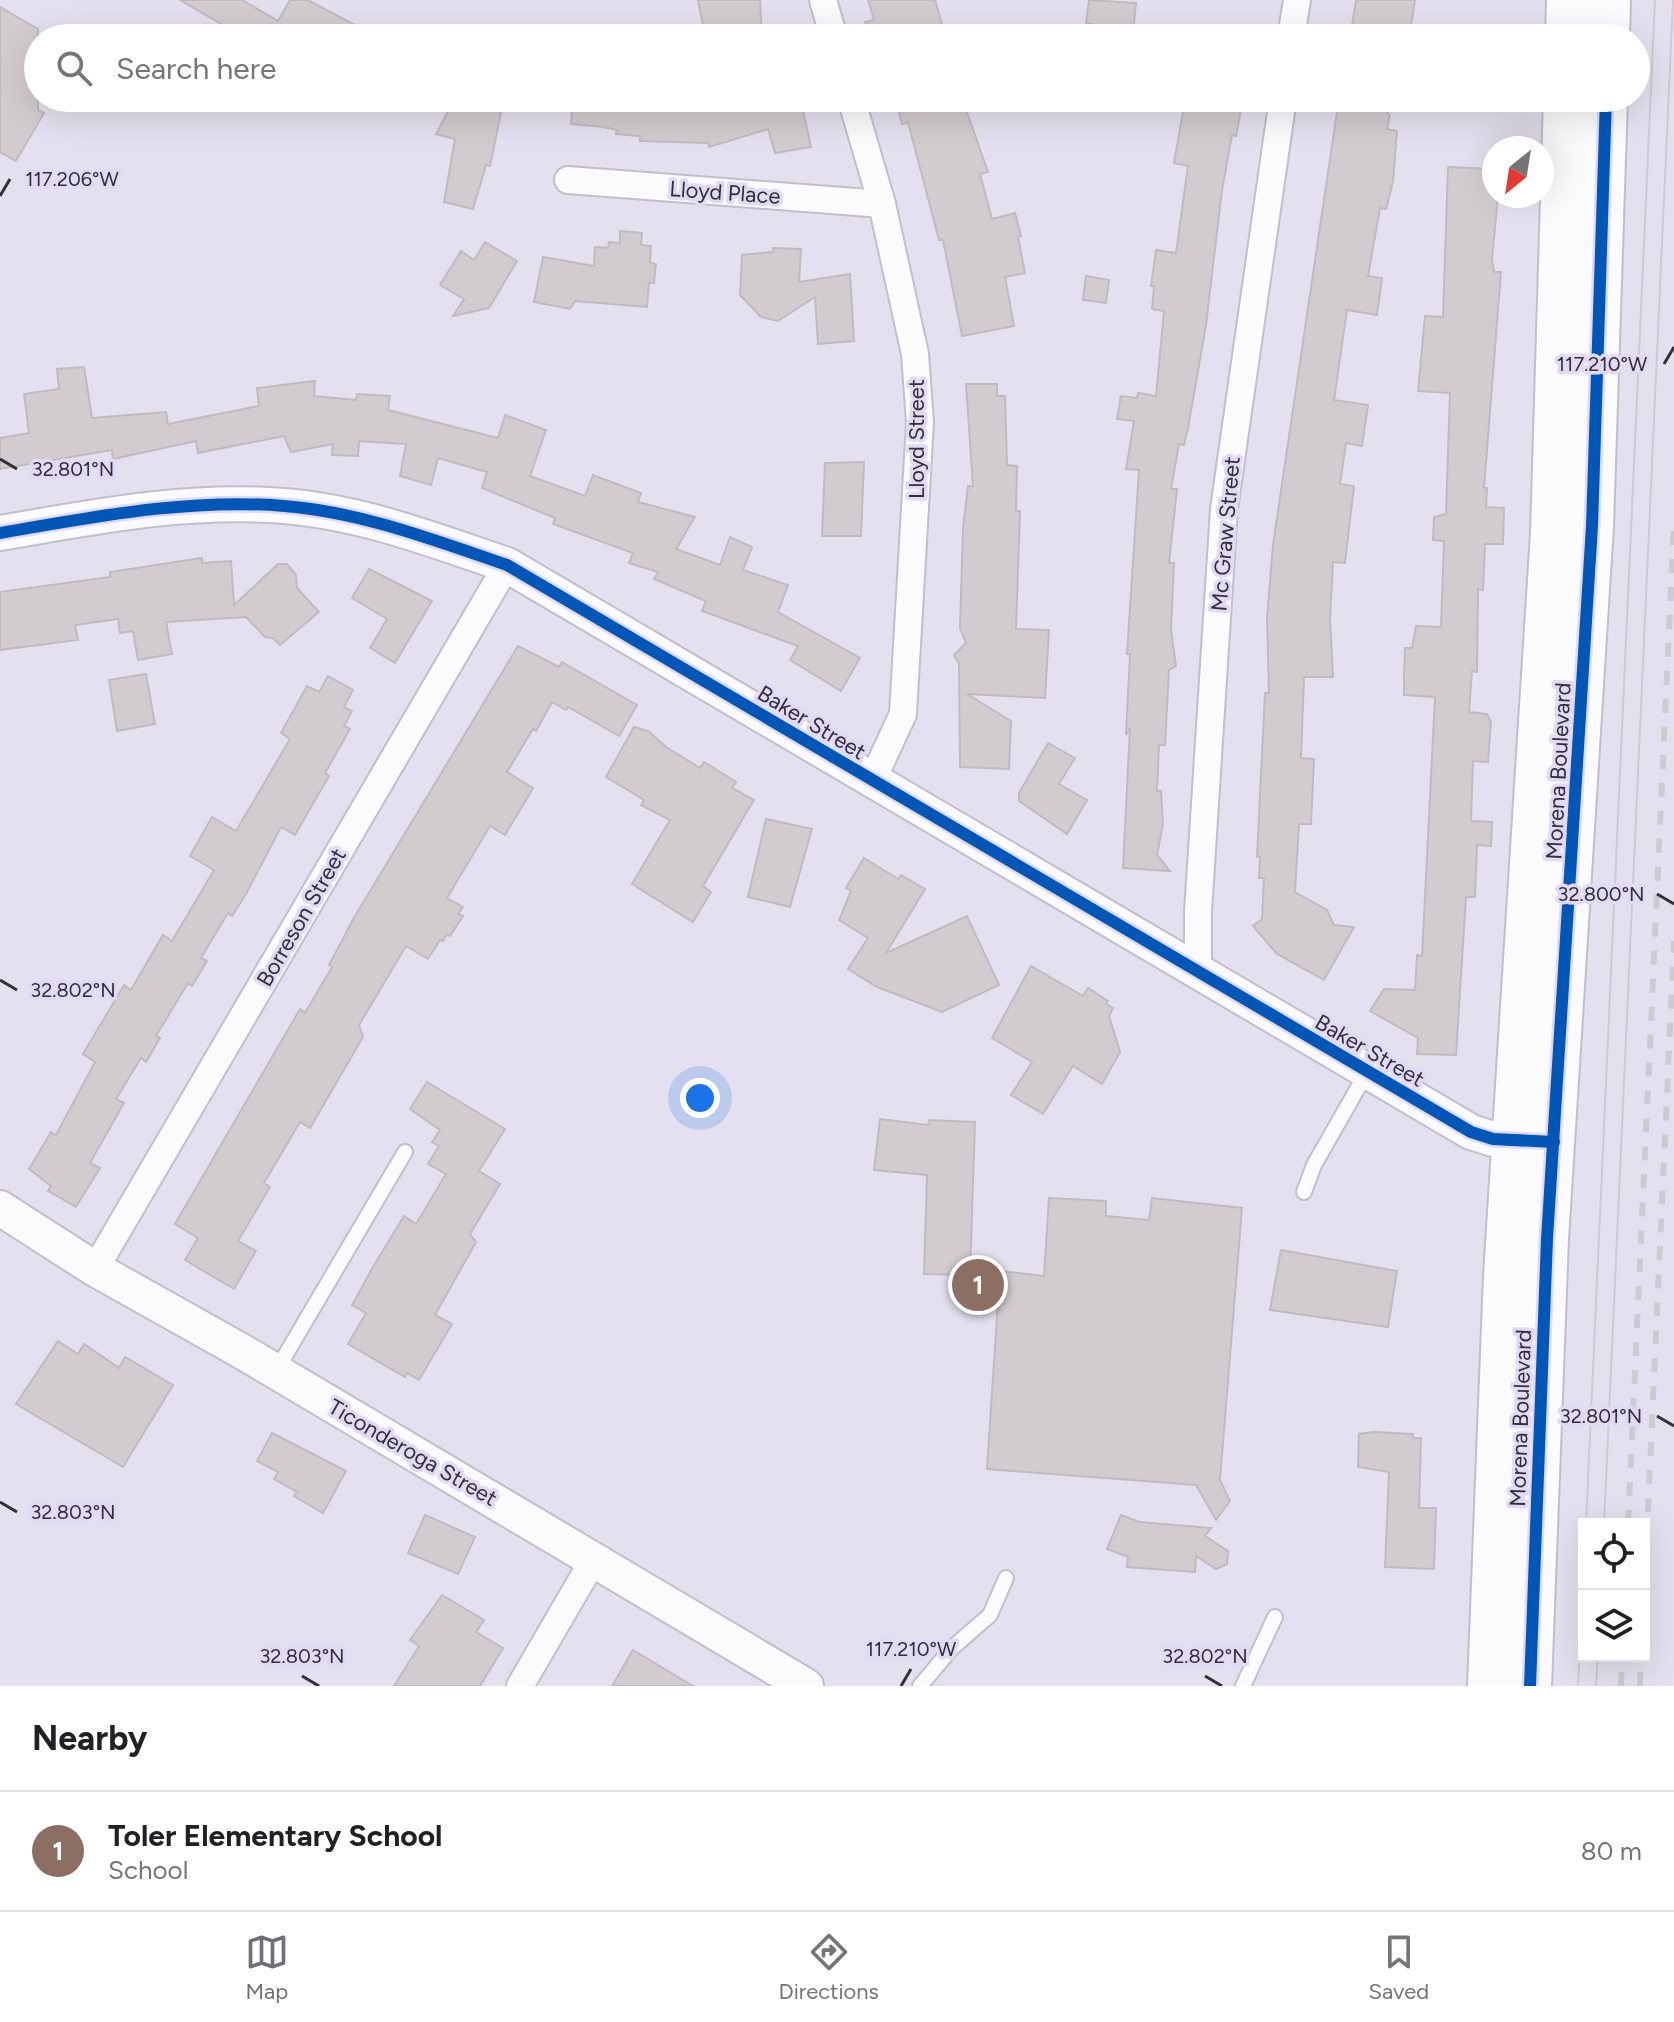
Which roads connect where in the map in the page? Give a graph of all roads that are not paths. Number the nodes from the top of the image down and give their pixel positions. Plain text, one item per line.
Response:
1 (823, 0) edge
2 (1297, 0) edge
3 (1568, 0) edge
4 (1609, 0) edge
5 (830, 24) edge
6 (1293, 24) edge
7 (1567, 24) edge
8 (1608, 24) edge
9 (855, 112) edge
10 (1281, 112) edge
11 (1565, 112) edge
12 (1606, 112) edge
13 (568, 180) dead end
14 (882, 204) junction
15 (0, 533) edge
16 (507, 565) junction
17 (872, 781) junction
18 (1198, 972) junction
19 (1367, 1072) junction
20 (1512, 1140) junction
21 (1554, 1142) junction
22 (405, 1152) dead end
23 (1304, 1192) dead end
24 (6, 1217) edge
25 (95, 1269) junction
26 (276, 1371) junction
27 (594, 1559) junction
28 (1006, 1578) dead end
29 (1275, 1617) dead end
30 (520, 1686) edge
31 (806, 1686) edge
32 (920, 1686) edge
33 (1243, 1686) edge
34 (1489, 1686) edge
35 (1530, 1686) edge

1 - 5 street
2 - 6 street
3 - 7 main road
4 - 8 main road
9 - 14 street, Lloyd Street
10 - 18 street, Mc Graw Street
11 - 20 main road, Morena Boulevard
12 - 21 main road, Morena Boulevard
13 - 14 street, Lloyd Place
14 - 17 street, Lloyd Street
15 - 16 street, Baker Street
16 - 17 street, Baker Street
16 - 25 street, Borreson Street
17 - 18 street, Baker Street
18 - 19 street, Baker Street
19 - 20 street, Baker Street
19 - 23 lane
20 - 21 street, Baker Street
20 - 34 main road, Morena Boulevard
21 - 35 main road, Morena Boulevard
22 - 26 lane
24 - 25 street, Ticonderoga Street
25 - 26 street, Ticonderoga Street
26 - 27 street, Ticonderoga Street
27 - 30 street
27 - 31 street, Ticonderoga Street
28 - 32 lane
29 - 33 lane

